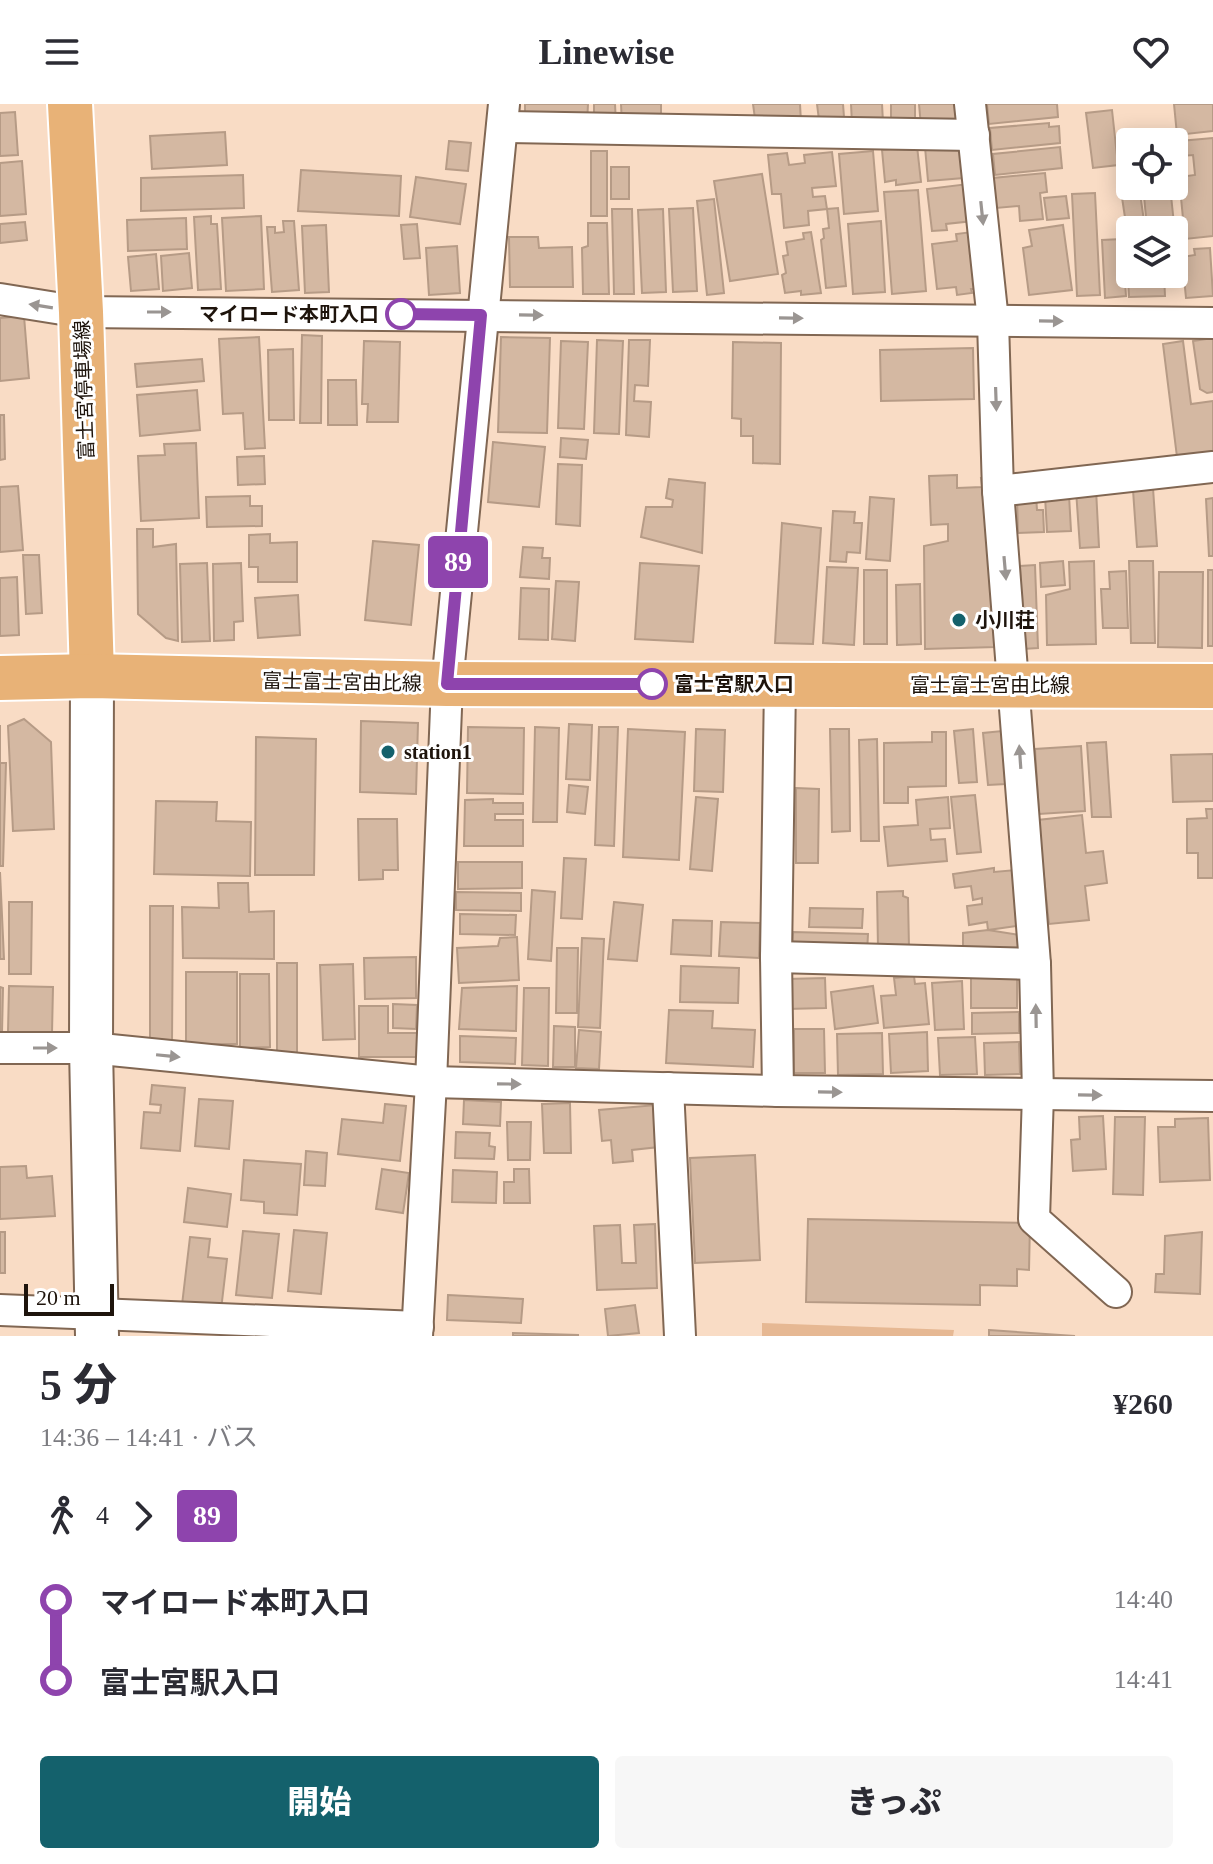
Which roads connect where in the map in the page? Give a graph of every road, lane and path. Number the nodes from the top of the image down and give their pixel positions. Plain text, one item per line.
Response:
1 (70, 104) edge
2 (970, 104) edge
3 (503, 116) edge
4 (974, 135) junction
5 (0, 299) edge
6 (81, 312) junction
7 (481, 315) junction
8 (993, 321) junction
9 (1213, 323) edge
10 (1213, 467) edge
11 (998, 491) junction
12 (92, 676) junction
13 (0, 678) edge
14 (447, 684) junction
15 (780, 684) junction
16 (1014, 686) junction
17 (1213, 686) edge
18 (776, 957) junction
19 (1035, 964) junction
20 (0, 1048) edge
21 (91, 1048) junction
22 (431, 1082) junction
23 (668, 1088) junction
24 (778, 1091) junction
25 (1038, 1094) junction
26 (1213, 1096) edge
27 (1116, 1292) dead end
28 (0, 1310) edge
29 (97, 1326) edge
30 (418, 1332) edge
31 (680, 1336) edge

1 - 6 main road, 富士宮停車場線
2 - 4 street
3 - 4 street
3 - 7 street
4 -> 8 street
6 -> 5 street
6 -> 7 street
6 - 12 main road, 富士宮停車場線
7 -> 8 street
7 - 14 street
8 -> 9 street
8 -> 11 street
10 - 11 street
11 -> 16 street
12 - 13 main road, 富士富士宮由比線
12 - 14 main road, 富士富士宮由比線
12 - 21 street
14 - 15 main road, 富士富士宮由比線
14 - 22 street
15 - 16 main road, 富士富士宮由比線
15 - 18 street
16 - 17 main road, 富士富士宮由比線
19 -> 16 street
18 - 19 street
18 - 24 street
25 -> 19 street
20 -> 21 street
21 -> 22 street
21 - 29 street
22 -> 23 street
22 - 30 street
23 - 24 street
23 - 31 street
24 -> 25 street
25 -> 26 street
25 - 27 street
28 - 29 street
29 - 30 street

